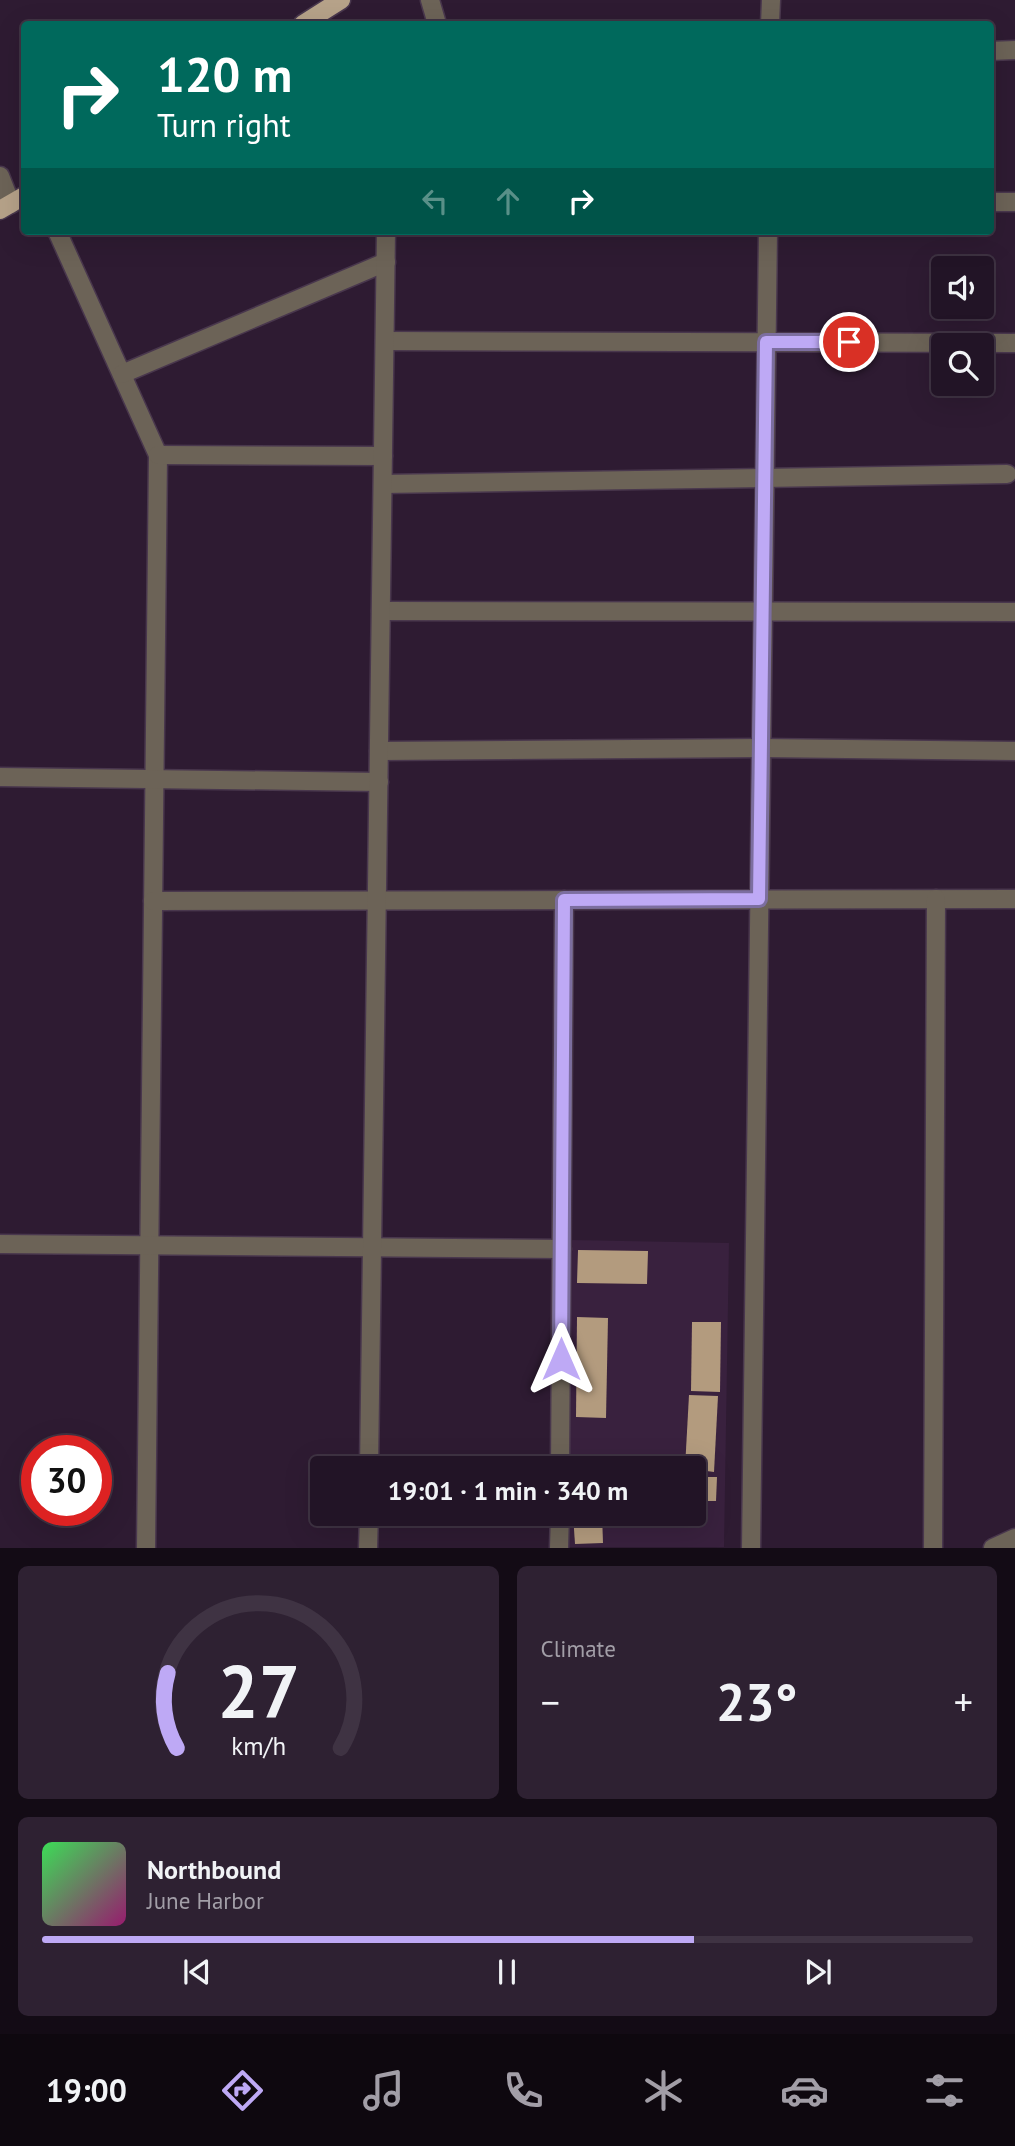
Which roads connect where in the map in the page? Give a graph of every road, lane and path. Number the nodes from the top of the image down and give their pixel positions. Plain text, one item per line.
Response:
1 (430, 0) edge
2 (771, 0) edge
3 (331, 3) edge
4 (307, 21) edge
5 (437, 21) edge
6 (771, 21) edge
7 (1015, 50) edge
8 (994, 51) edge
9 (0, 176) edge
10 (994, 202) edge
11 (1015, 202) edge
12 (12, 203) edge
13 (59, 235) edge
14 (386, 235) edge
15 (768, 235) edge
16 (386, 262) junction
17 (385, 341) junction
18 (766, 342) junction
19 (1015, 343) edge
20 (122, 374) junction
21 (158, 454) junction
22 (383, 456) junction
23 (1007, 474) dead end
24 (765, 478) junction
25 (383, 484) junction
26 (381, 611) junction
27 (763, 612) junction
28 (1015, 612) edge
29 (761, 748) junction
30 (379, 751) junction
31 (1015, 751) edge
32 (0, 776) edge
33 (155, 779) junction
34 (379, 782) junction
35 (759, 899) junction
36 (936, 899) junction
37 (1015, 899) edge
38 (377, 900) junction
39 (564, 900) junction
40 (153, 901) junction
41 (0, 1244) edge
42 (149, 1245) junction
43 (372, 1247) junction
44 (562, 1249) junction
45 (369, 1456) edge
46 (560, 1456) edge
47 (369, 1526) edge
48 (559, 1526) edge
49 (1015, 1538) edge
50 (146, 1548) edge
51 (368, 1548) edge
52 (559, 1548) edge
53 (751, 1548) edge
54 (933, 1548) edge
55 (993, 1548) edge

1 - 5 street
2 - 6 street
3 - 4 main road
7 - 8 street
9 - 12 street
10 - 11 street
13 - 20 street
14 - 16 street
15 - 18 street
16 - 17 street
16 - 20 street
17 - 18 street
17 - 22 street
18 - 19 street
18 - 24 street
20 - 21 street
21 - 22 street
21 - 33 street
22 - 25 street
23 - 24 street
24 - 25 street
24 - 27 street
25 - 26 street
26 - 27 street
26 - 30 street
27 - 28 street
27 - 29 street
29 - 30 street
29 - 31 street
29 - 35 street
30 - 34 street
32 - 33 street
33 - 34 street
33 - 40 street
34 - 38 street
35 - 36 street
35 - 39 street
35 - 53 street
36 - 37 street
36 - 54 street
38 - 39 street
38 - 40 street
38 - 43 street
39 - 44 street
40 - 42 street
41 - 42 street
42 - 43 street
42 - 50 street
43 - 44 street
43 - 45 street
44 - 46 street
47 - 51 street
48 - 52 street
49 - 55 street

